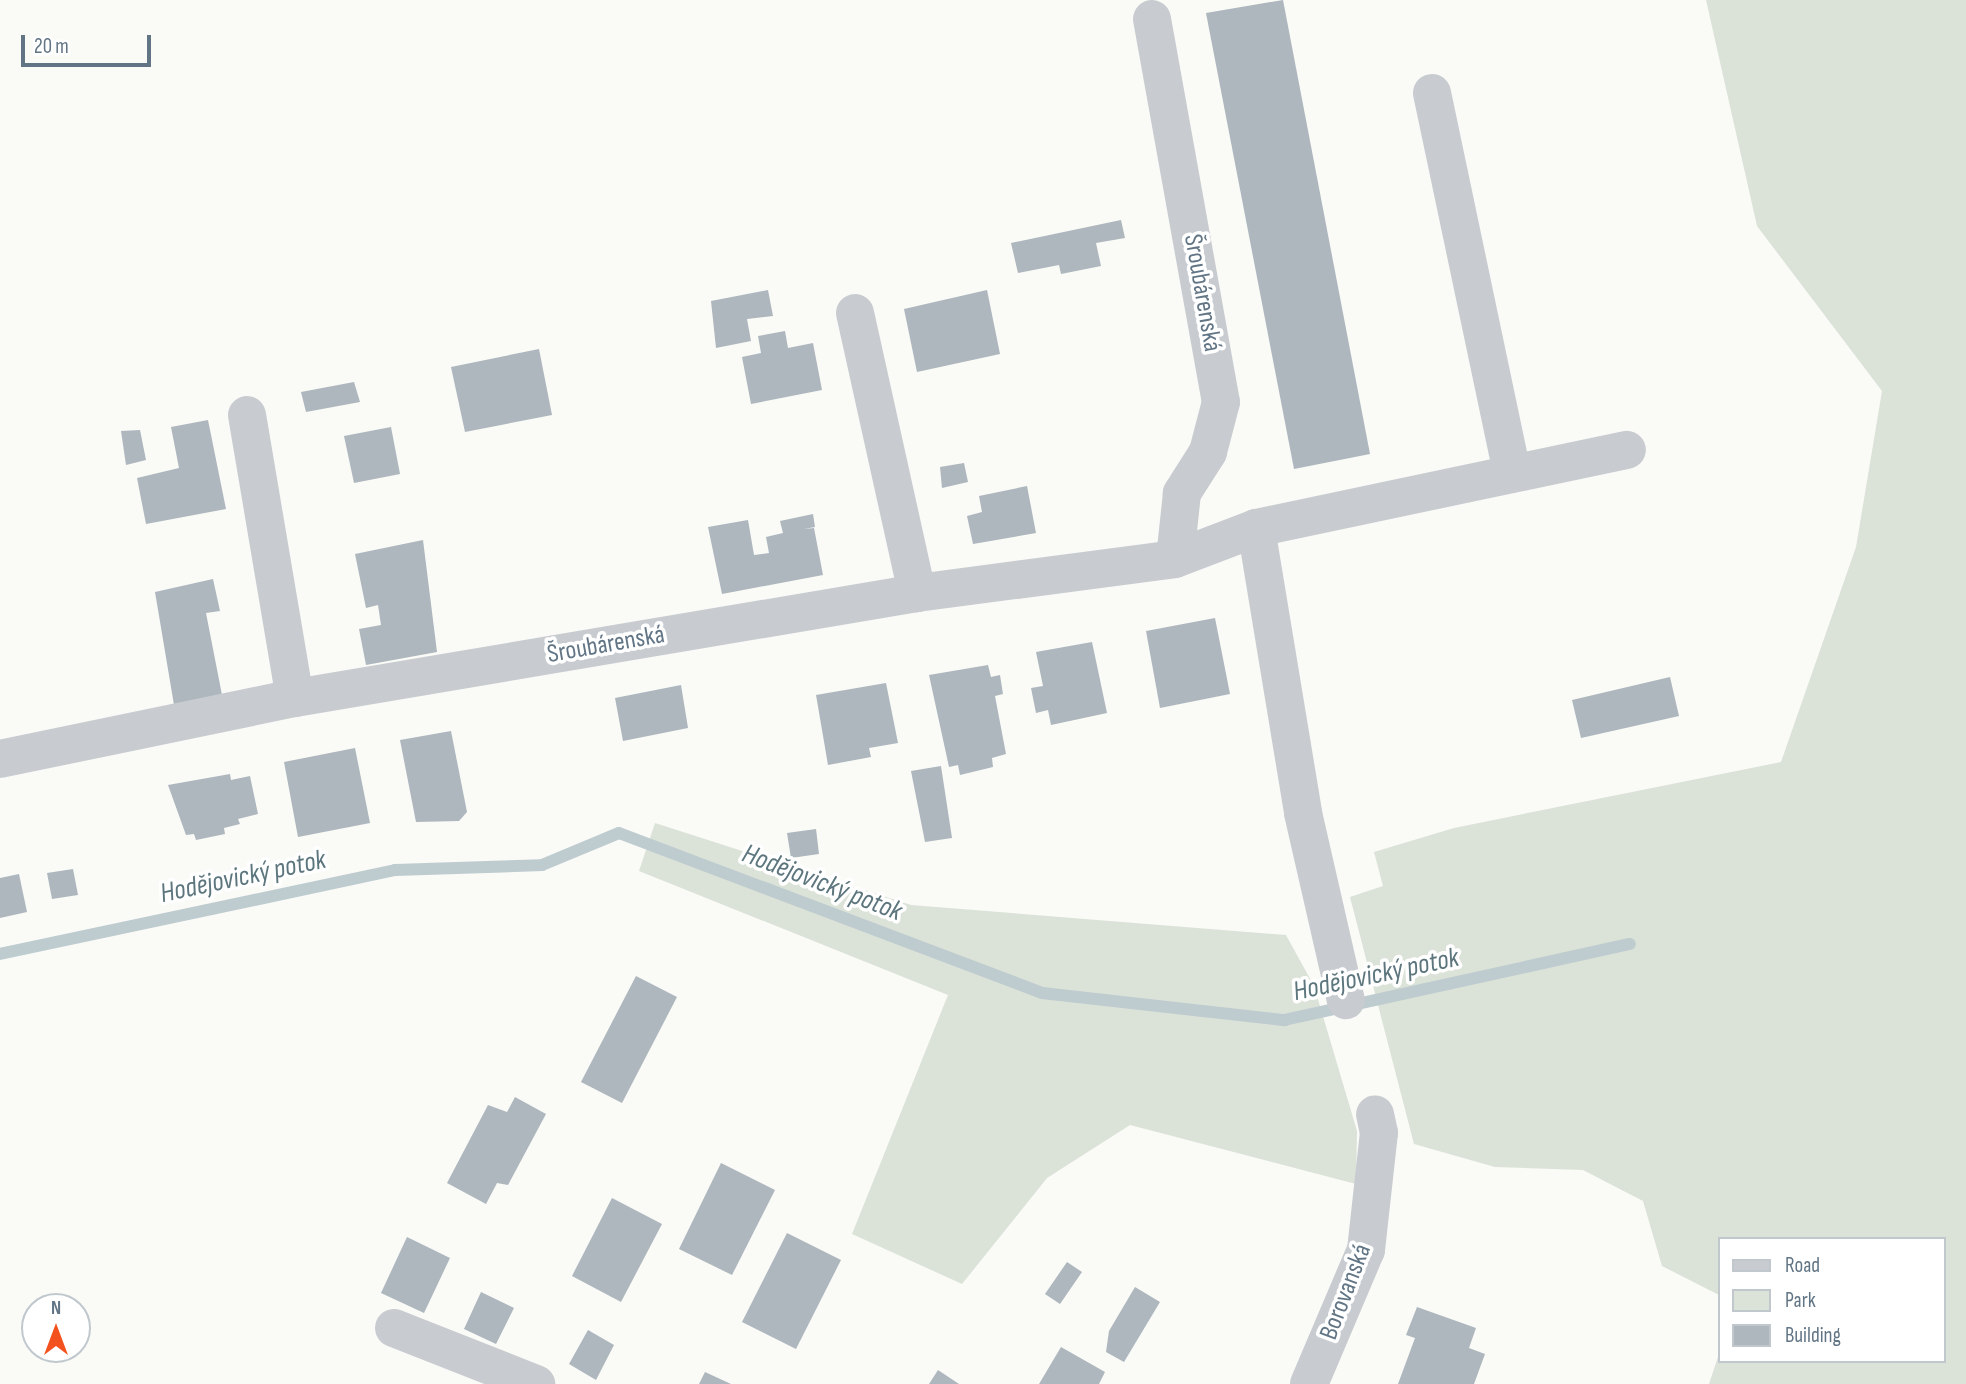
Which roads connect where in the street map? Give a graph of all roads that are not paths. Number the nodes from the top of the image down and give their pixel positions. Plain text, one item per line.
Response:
1 (1152, 19) dead end
2 (1432, 93) dead end
3 (855, 313) dead end
4 (247, 415) dead end
5 (1627, 450) dead end
6 (1512, 474) junction
7 (1256, 528) junction
8 (1175, 559) junction
9 (918, 593) junction
10 (295, 698) junction
11 (0, 759) edge
12 (1346, 1000) dead end
13 (1375, 1114) dead end
14 (394, 1328) dead end
15 (536, 1384) edge
16 (1309, 1384) edge

1 - 8 street, Šroubárenská
2 - 6 street
3 - 9 street
4 - 10 street
5 - 6 street, Šroubárenská
6 - 7 street, Šroubárenská
7 - 8 street, Šroubárenská
7 - 12 street
8 - 9 street, Šroubárenská
9 - 10 street, Šroubárenská
10 - 11 street, Šroubárenská
13 - 16 street, Borovanská
14 - 15 street

